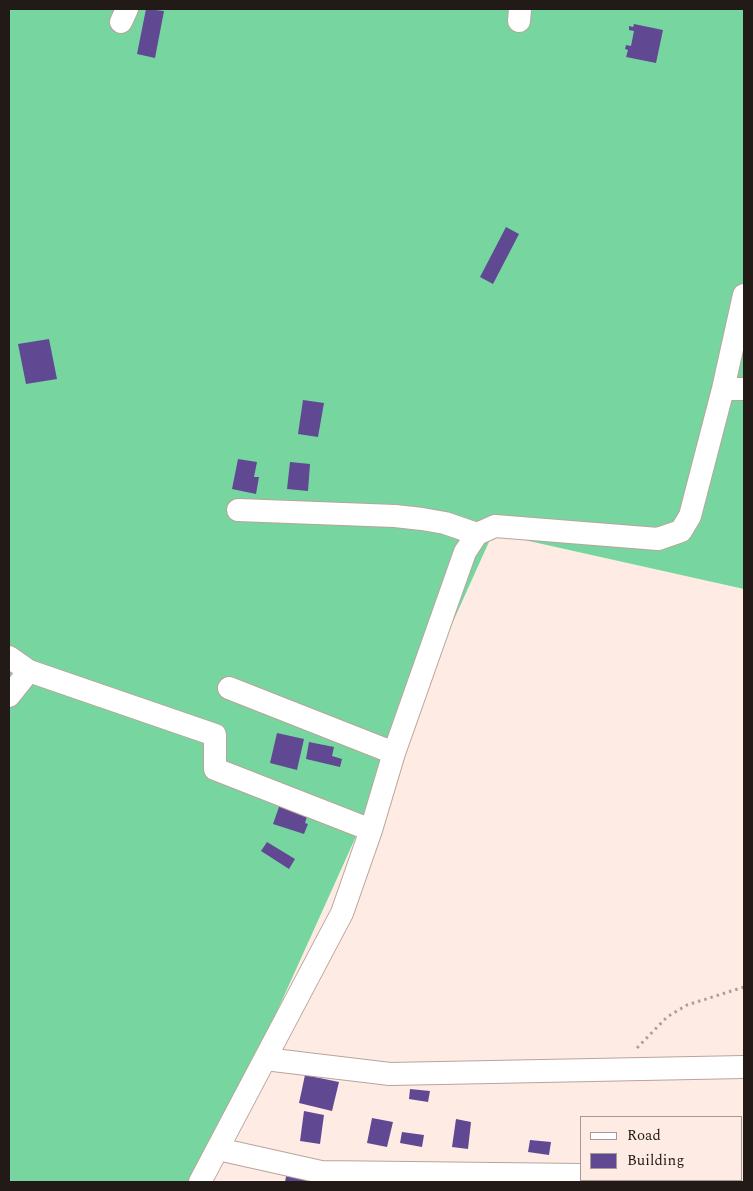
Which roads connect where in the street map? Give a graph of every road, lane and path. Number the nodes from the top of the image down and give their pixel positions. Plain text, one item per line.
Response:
1 (744, 295) edge
2 (734, 389) edge
3 (238, 510) dead end
4 (477, 534) junction
5 (9, 657) edge
6 (29, 670) junction
7 (229, 688) dead end
8 (9, 696) edge
9 (394, 753) junction
10 (370, 830) junction
11 (744, 987) edge
12 (265, 1060) junction
13 (744, 1067) edge
14 (616, 1070) junction
15 (218, 1149) junction
16 (580, 1176) edge
17 (200, 1182) edge

1 - 2 street
2 - 4 street
3 - 4 street
4 - 9 street
5 - 6 street
6 - 8 street
6 - 10 street
7 - 9 street
9 - 10 street
10 - 12 street
11 - 14 path
12 - 14 street
12 - 15 street
13 - 14 street
15 - 16 street
15 - 17 street

